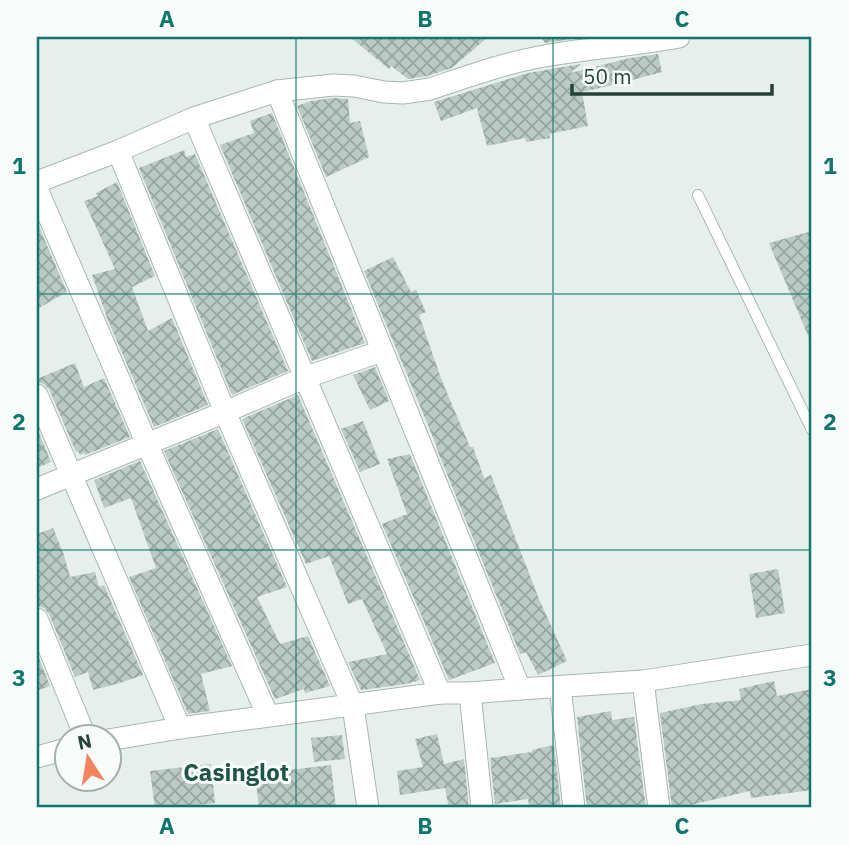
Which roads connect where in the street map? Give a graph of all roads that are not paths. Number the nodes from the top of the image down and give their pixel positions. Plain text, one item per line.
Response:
1 (679, 37) edge
2 (277, 91) junction
3 (194, 118) junction
4 (118, 151) junction
5 (37, 182) edge
6 (37, 189) edge
7 (698, 195) dead end
8 (382, 351) junction
9 (304, 378) junction
10 (37, 395) edge
11 (225, 412) junction
12 (812, 430) edge
13 (147, 444) junction
14 (71, 474) junction
15 (37, 489) edge
16 (37, 619) edge
17 (812, 655) edge
18 (643, 681) junction
19 (560, 687) junction
20 (520, 689) junction
21 (440, 693) junction
22 (470, 693) junction
23 (353, 706) junction
24 (268, 716) junction
25 (79, 722) edge
26 (180, 728) junction
27 (122, 738) edge
28 (368, 808) edge
29 (482, 808) edge
30 (575, 808) edge
31 (659, 808) edge

1 - 2 street
2 - 3 street
2 - 8 street
3 - 4 street
3 - 9 street
4 - 5 street
4 - 11 street
6 - 13 street
7 - 12 lane
8 - 9 street
8 - 20 street
9 - 11 street
9 - 21 street
10 - 14 street
11 - 13 street
11 - 23 street
13 - 14 street
13 - 24 street
14 - 15 street
14 - 26 street
16 - 25 street
17 - 18 street
18 - 19 street
18 - 31 street
19 - 20 street
19 - 30 street
20 - 22 street
21 - 22 street
21 - 23 street
22 - 29 street
23 - 24 street
23 - 28 street
24 - 26 street
26 - 27 street

